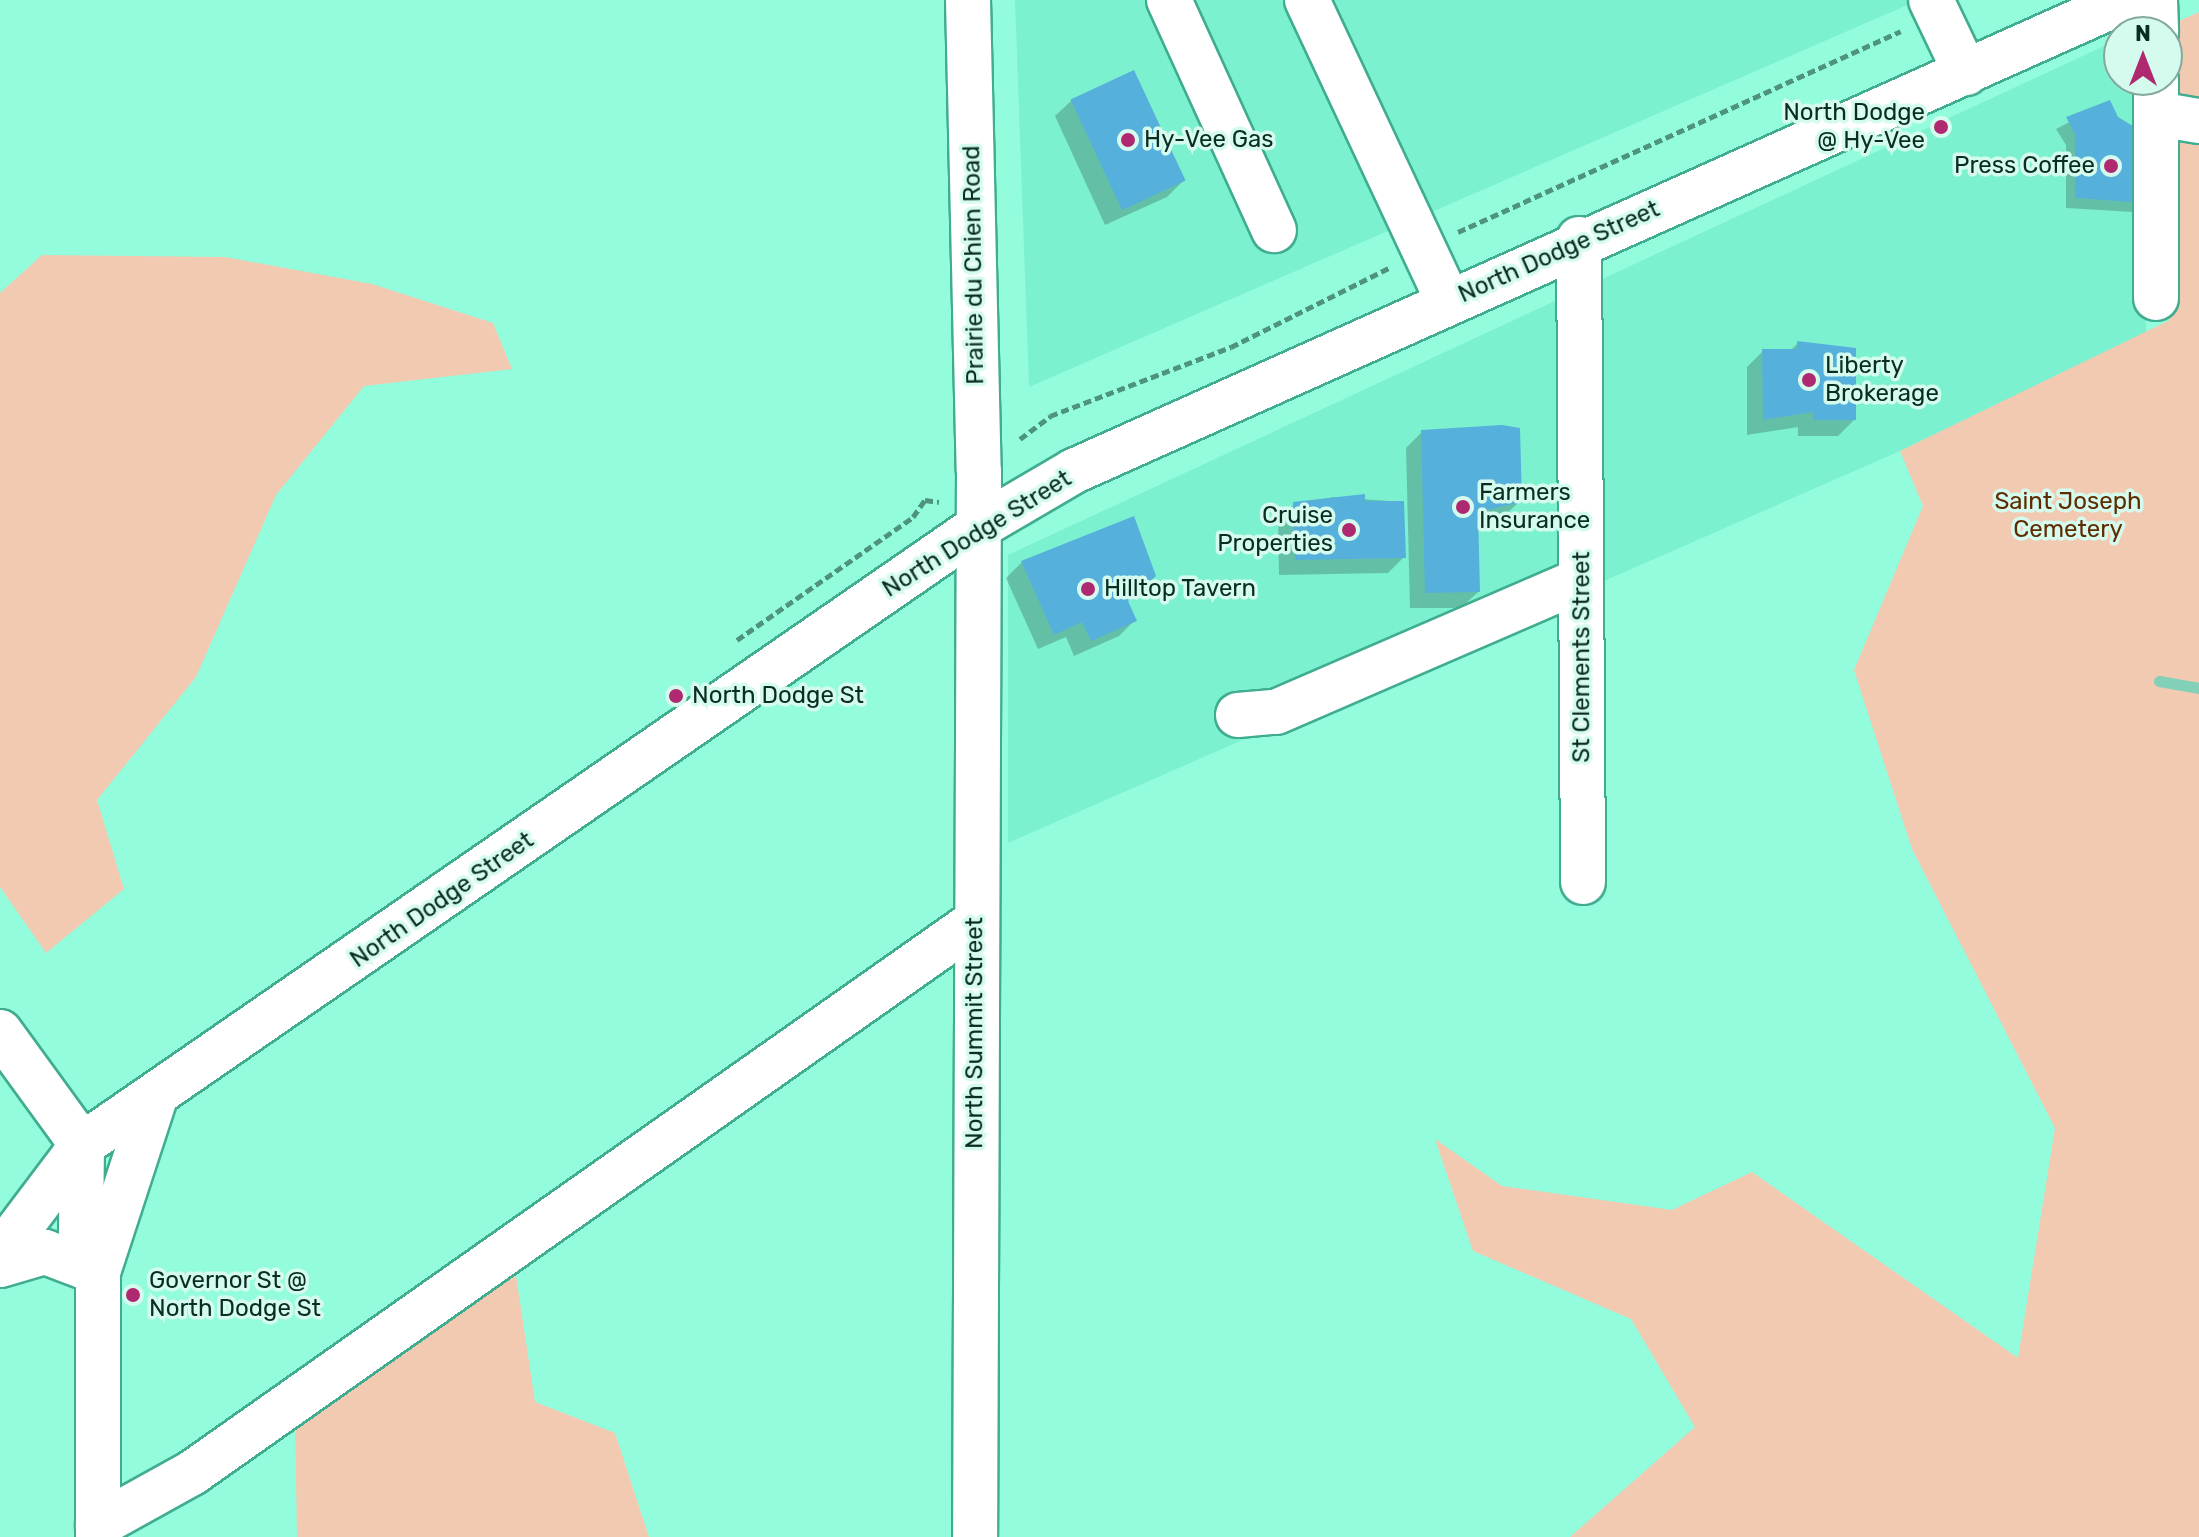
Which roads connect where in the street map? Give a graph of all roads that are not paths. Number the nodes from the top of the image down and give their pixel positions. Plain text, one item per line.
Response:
1 (968, 0) edge
2 (1169, 0) edge
3 (1307, 0) edge
4 (1931, 0) edge
5 (2126, 0) edge
6 (1966, 73) junction
7 (2156, 97) edge
8 (2199, 121) edge
9 (1274, 230) dead end
10 (1579, 239) junction
11 (2156, 298) dead end
12 (1448, 301) junction
13 (975, 529) junction
14 (1581, 580) junction
15 (1238, 715) dead end
16 (1583, 882) dead end
17 (975, 922) junction
18 (1, 1038) edge
19 (155, 1098) junction
20 (82, 1145) junction
21 (0, 1254) edge
22 (0, 1265) edge
23 (98, 1272) junction
24 (98, 1531) edge
25 (975, 1537) edge

1 - 13 main road, Prairie du Chien Road
2 - 9 main road
3 - 12 main road
4 - 6 main road
5 - 6 main road, North Dodge Street
6 - 10 main road, North Dodge Street
7 - 8 main road
7 - 11 main road
10 - 12 main road, North Dodge Street
10 - 14 main road, St Clements Street
12 - 13 main road, North Dodge Street
13 - 17 main road, North Summit Street
13 - 19 main road, North Dodge Street
14 - 15 main road
14 - 16 main road, St Clements Street
17 - 24 main road
17 - 25 main road, North Summit Street
18 - 20 main road
19 - 20 main road, North Dodge Street
19 - 23 main road
20 - 21 main road, North Dodge Street
20 - 23 main road
22 - 23 main road
23 - 24 main road

